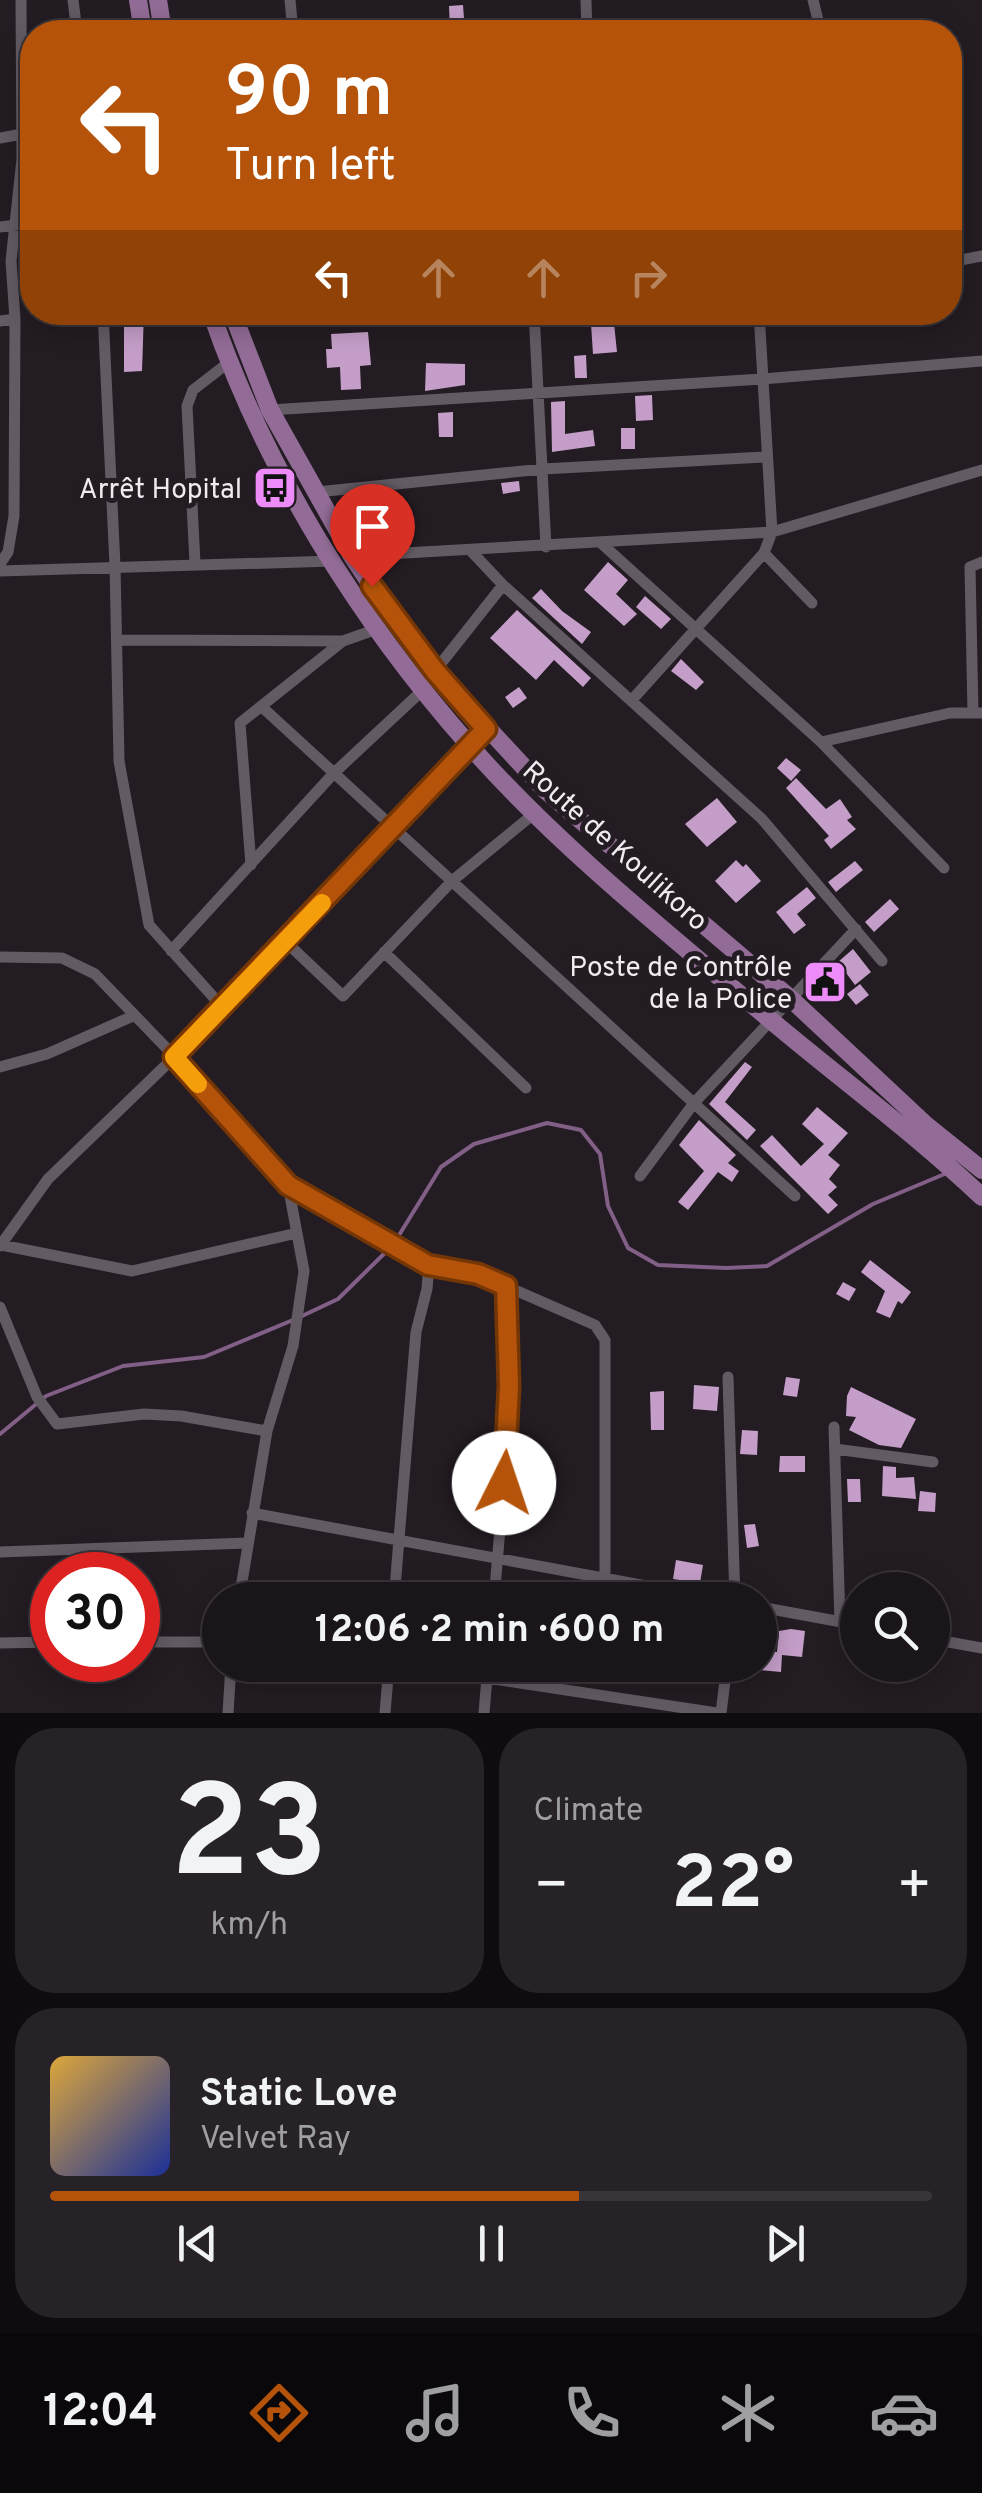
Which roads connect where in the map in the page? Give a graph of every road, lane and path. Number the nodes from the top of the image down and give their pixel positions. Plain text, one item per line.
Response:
1 (20, 164) edge
2 (16, 225) junction
3 (20, 225) edge
4 (0, 226) edge
5 (15, 319) junction
6 (0, 321) edge
7 (104, 325) edge
8 (215, 325) edge
9 (237, 325) edge
10 (535, 325) edge
11 (760, 325) edge
12 (982, 361) edge
13 (228, 363) junction
14 (762, 379) junction
15 (538, 391) junction
16 (270, 410) junction
17 (766, 456) junction
18 (542, 469) junction
19 (982, 470) edge
20 (317, 492) junction
21 (772, 532) junction
22 (602, 544) junction
23 (546, 546) junction
24 (471, 550) junction
25 (764, 553) junction
26 (343, 559) junction
27 (982, 562) edge
28 (195, 563) junction
29 (115, 566) junction
30 (0, 567) edge
31 (503, 585) junction
32 (812, 603) dead end
33 (377, 629) junction
34 (697, 630) junction
35 (117, 640) junction
36 (343, 641) junction
37 (435, 671) junction
38 (425, 688) junction
39 (631, 701) junction
40 (262, 707) junction
41 (978, 713) edge
42 (486, 729) junction
43 (821, 742) junction
44 (470, 746) junction
45 (334, 773) junction
46 (536, 812) junction
47 (393, 827) junction
48 (251, 864) junction
49 (944, 868) dead end
50 (452, 881) junction
51 (856, 929) junction
52 (286, 942) junction
53 (171, 951) junction
54 (384, 952) junction
55 (0, 956) edge
56 (882, 961) dead end
57 (790, 998) junction
58 (224, 1009) junction
59 (134, 1016) junction
60 (770, 1020) junction
61 (174, 1057) junction
62 (0, 1066) edge
63 (526, 1088) dead end
64 (694, 1103) junction
65 (919, 1132) junction
66 (982, 1170) edge
67 (640, 1176) dead end
68 (288, 1185) junction
69 (795, 1196) dead end
70 (980, 1196) edge
71 (296, 1232) junction
72 (0, 1246) edge
73 (428, 1265) junction
74 (506, 1286) junction
75 (0, 1306) edge
76 (728, 1378) dead end
77 (834, 1426) dead end
78 (267, 1431) junction
79 (835, 1449) junction
80 (934, 1462) dead end
81 (252, 1513) junction
82 (399, 1540) junction
83 (247, 1543) junction
84 (0, 1552) edge
85 (497, 1559) junction
86 (605, 1578) junction
87 (241, 1582) edge
88 (396, 1582) edge
89 (495, 1582) edge
90 (626, 1582) edge
91 (734, 1582) edge
92 (777, 1610) edge
93 (840, 1622) joint
94 (30, 1642) edge
95 (160, 1642) edge
96 (202, 1642) edge
97 (950, 1642) edge
98 (0, 1643) edge
99 (982, 1648) edge
100 (230, 1682) edge
101 (388, 1682) edge
102 (486, 1682) edge
103 (548, 1682) edge
104 (724, 1682) edge
105 (228, 1713) edge
106 (385, 1713) edge
107 (484, 1713) edge
108 (719, 1713) edge

1 - 2 street
2 - 3 street
2 - 4 street
2 - 5 street
5 - 6 street
5 - 30 street
7 - 29 street
8 - 13 main road, Route de Koulikoro
9 - 16 main road, Route de Koulikoro
10 - 15 street
11 - 14 street
12 - 14 street
13 - 26 main road, Route de Koulikoro
13 - 28 street
14 - 15 street
14 - 17 street
15 - 16 street
15 - 18 street
16 - 20 main road, Route de Koulikoro
17 - 18 street
17 - 21 street
18 - 20 street
18 - 23 street
19 - 21 street
20 - 26 main road, Route de Koulikoro
21 - 22 street
21 - 25 street
22 - 23 street
22 - 34 street
23 - 24 street
24 - 26 street
24 - 31 street
25 - 32 street
25 - 34 street
26 - 28 street
26 - 33 main road, Route de Koulikoro
26 - 37 main road, Route de Koulikoro
27 - 41 street
28 - 29 street
29 - 30 street
29 - 35 street
31 - 37 street
31 - 39 street
33 - 36 street
33 - 38 main road, Route de Koulikoro
34 - 39 street
34 - 43 street
35 - 36 street
35 - 53 street
36 - 40 street
37 - 42 main road, Route de Koulikoro
38 - 44 main road, Route de Koulikoro
38 - 45 street
39 - 51 street
40 - 45 street
40 - 48 street
41 - 43 street
42 - 44 street
42 - 57 main road, Route de Koulikoro
43 - 49 street
44 - 46 main road, Route de Koulikoro
44 - 47 street
45 - 47 street
45 - 48 street
46 - 50 street
46 - 60 main road, Route de Koulikoro
47 - 50 street
47 - 52 street
48 - 53 street
50 - 54 street
50 - 64 street
51 - 56 street
51 - 57 street
52 - 54 street
52 - 58 street
53 - 58 street
54 - 63 street
55 - 59 street
57 - 60 street
57 - 65 main road, Route de Koulikoro
58 - 61 street
59 - 61 street
59 - 62 street
60 - 64 street
60 - 65 main road, Route de Koulikoro
61 - 68 street
61 - 72 street
64 - 67 street
64 - 69 street
65 - 66 main road, Route de Koulikoro
65 - 70 main road, Route de Koulikoro
68 - 71 street
68 - 73 street
71 - 72 street
71 - 78 street
73 - 74 street
73 - 82 street
74 - 85 street
74 - 86 street
75 - 78 street
76 - 91 street
77 - 79 street
78 - 81 street
79 - 80 street
79 - 93 street
81 - 82 street
81 - 83 street
82 - 85 street
82 - 88 street
83 - 84 street
83 - 87 street
85 - 86 street
85 - 89 street
86 - 90 street
92 - 93 street
94 - 98 street
95 - 96 street
97 - 99 street
100 - 105 street
101 - 106 street
102 - 107 street
103 - 108 street
104 - 108 street

